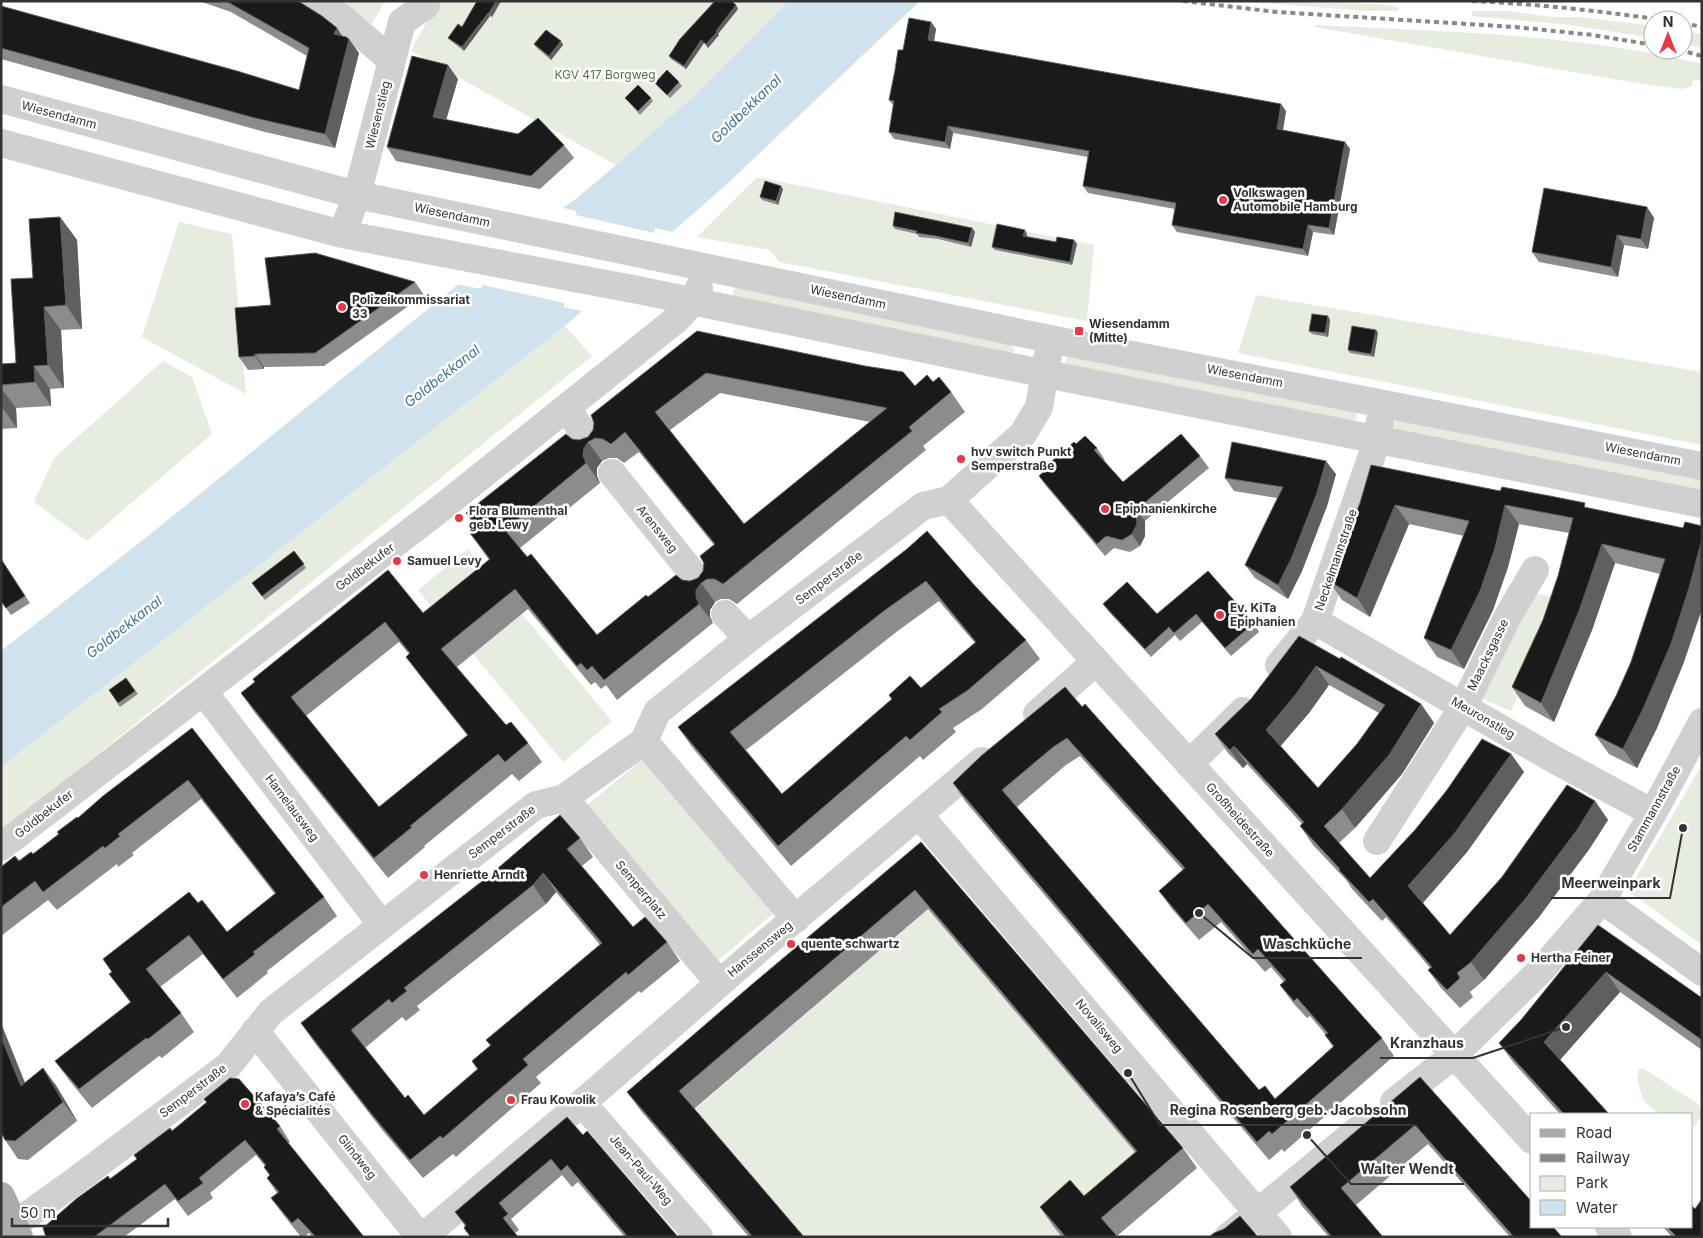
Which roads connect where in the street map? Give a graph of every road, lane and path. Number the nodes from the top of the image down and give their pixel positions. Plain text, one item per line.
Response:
1 (314, 1) edge
2 (426, 5) dead end
3 (391, 60) junction
4 (1, 99) edge
5 (1, 143) edge
6 (358, 195) junction
7 (342, 234) junction
8 (708, 268) junction
9 (694, 301) junction
10 (1050, 339) junction
11 (1046, 374) junction
12 (1385, 403) junction
13 (566, 408) junction
14 (1375, 439) junction
15 (592, 444) edge
16 (1702, 466) edge
17 (612, 473) edge
18 (949, 500) junction
19 (1702, 504) edge
20 (1535, 570) dead end
21 (702, 585) edge
22 (725, 614) dead end
23 (1315, 621) junction
24 (748, 639) junction
25 (1096, 661) junction
26 (203, 691) junction
27 (1463, 707) junction
28 (1702, 722) edge
29 (644, 741) junction
30 (1190, 764) junction
31 (564, 798) junction
32 (1653, 813) junction
33 (919, 815) junction
34 (1377, 841) dead end
35 (1, 847) edge
36 (1602, 900) junction
37 (796, 919) junction
38 (382, 926) junction
39 (1702, 972) edge
40 (719, 983) junction
41 (256, 1031) junction
42 (1454, 1055) junction
43 (582, 1103) junction
44 (1530, 1138) edge
45 (1, 1196) edge
46 (1258, 1212) junction
47 (12, 1232) edge
48 (422, 1237) edge
49 (699, 1237) edge
50 (1228, 1237) edge
51 (1278, 1237) edge

1 - 3 street
2 - 3 street, Wiesenstieg
3 - 6 street, Wiesenstieg
4 - 6 street, Wiesendamm
5 - 7 street
6 - 7 street, Wiesenstieg
6 - 8 street, Wiesendamm
7 - 9 street
8 - 9 street, Goldbekufer
8 - 10 street, Wiesendamm
9 - 11 street
9 - 13 street, Goldbekufer
10 - 11 street, Semperstraße
10 - 12 street, Wiesendamm
11 - 14 street
11 - 18 street, Semperstraße
12 - 14 street, Neckelmannstraße
12 - 16 street, Wiesendamm
13 - 15 street
13 - 26 street, Goldbekufer
14 - 19 street
14 - 23 street, Neckelmannstraße
17 - 21 street, Arensweg
18 - 24 street, Semperstraße
18 - 25 street, Großheidestraße
20 - 27 street, Maacksgasse
22 - 24 street
23 - 27 street, Meuronstieg
23 - 30 street, Neckelmannstraße
24 - 29 street, Semperstraße
25 - 30 street, Großheidestraße
25 - 33 street, Hanssensweg
26 - 35 street, Goldbekufer
26 - 38 street, Hamelausweg
27 - 32 street, Meuronstieg
27 - 34 street, Maacksgasse
28 - 32 street, Stammannstraße
29 - 31 street, Semperstraße
29 - 37 street
30 - 42 street, Großheidestraße
31 - 38 street, Semperstraße
31 - 40 street, Semperplatz
32 - 36 street, Stammannstraße
33 - 37 street, Hanssensweg
33 - 46 street, Novalisweg
36 - 39 street
36 - 42 street, Stammannstraße
37 - 40 street, Hanssensweg
38 - 41 street, Semperstraße
40 - 43 street, Hanssensweg
41 - 47 street, Semperstraße
41 - 48 street, Glindweg
42 - 44 street, Großheidestraße
42 - 46 street, Stammannstraße
43 - 48 street, Hanssensweg
43 - 49 street, Jean-Paul-Weg
45 - 47 main road
46 - 50 street, Stammannstraße
46 - 51 street, Novalisweg

